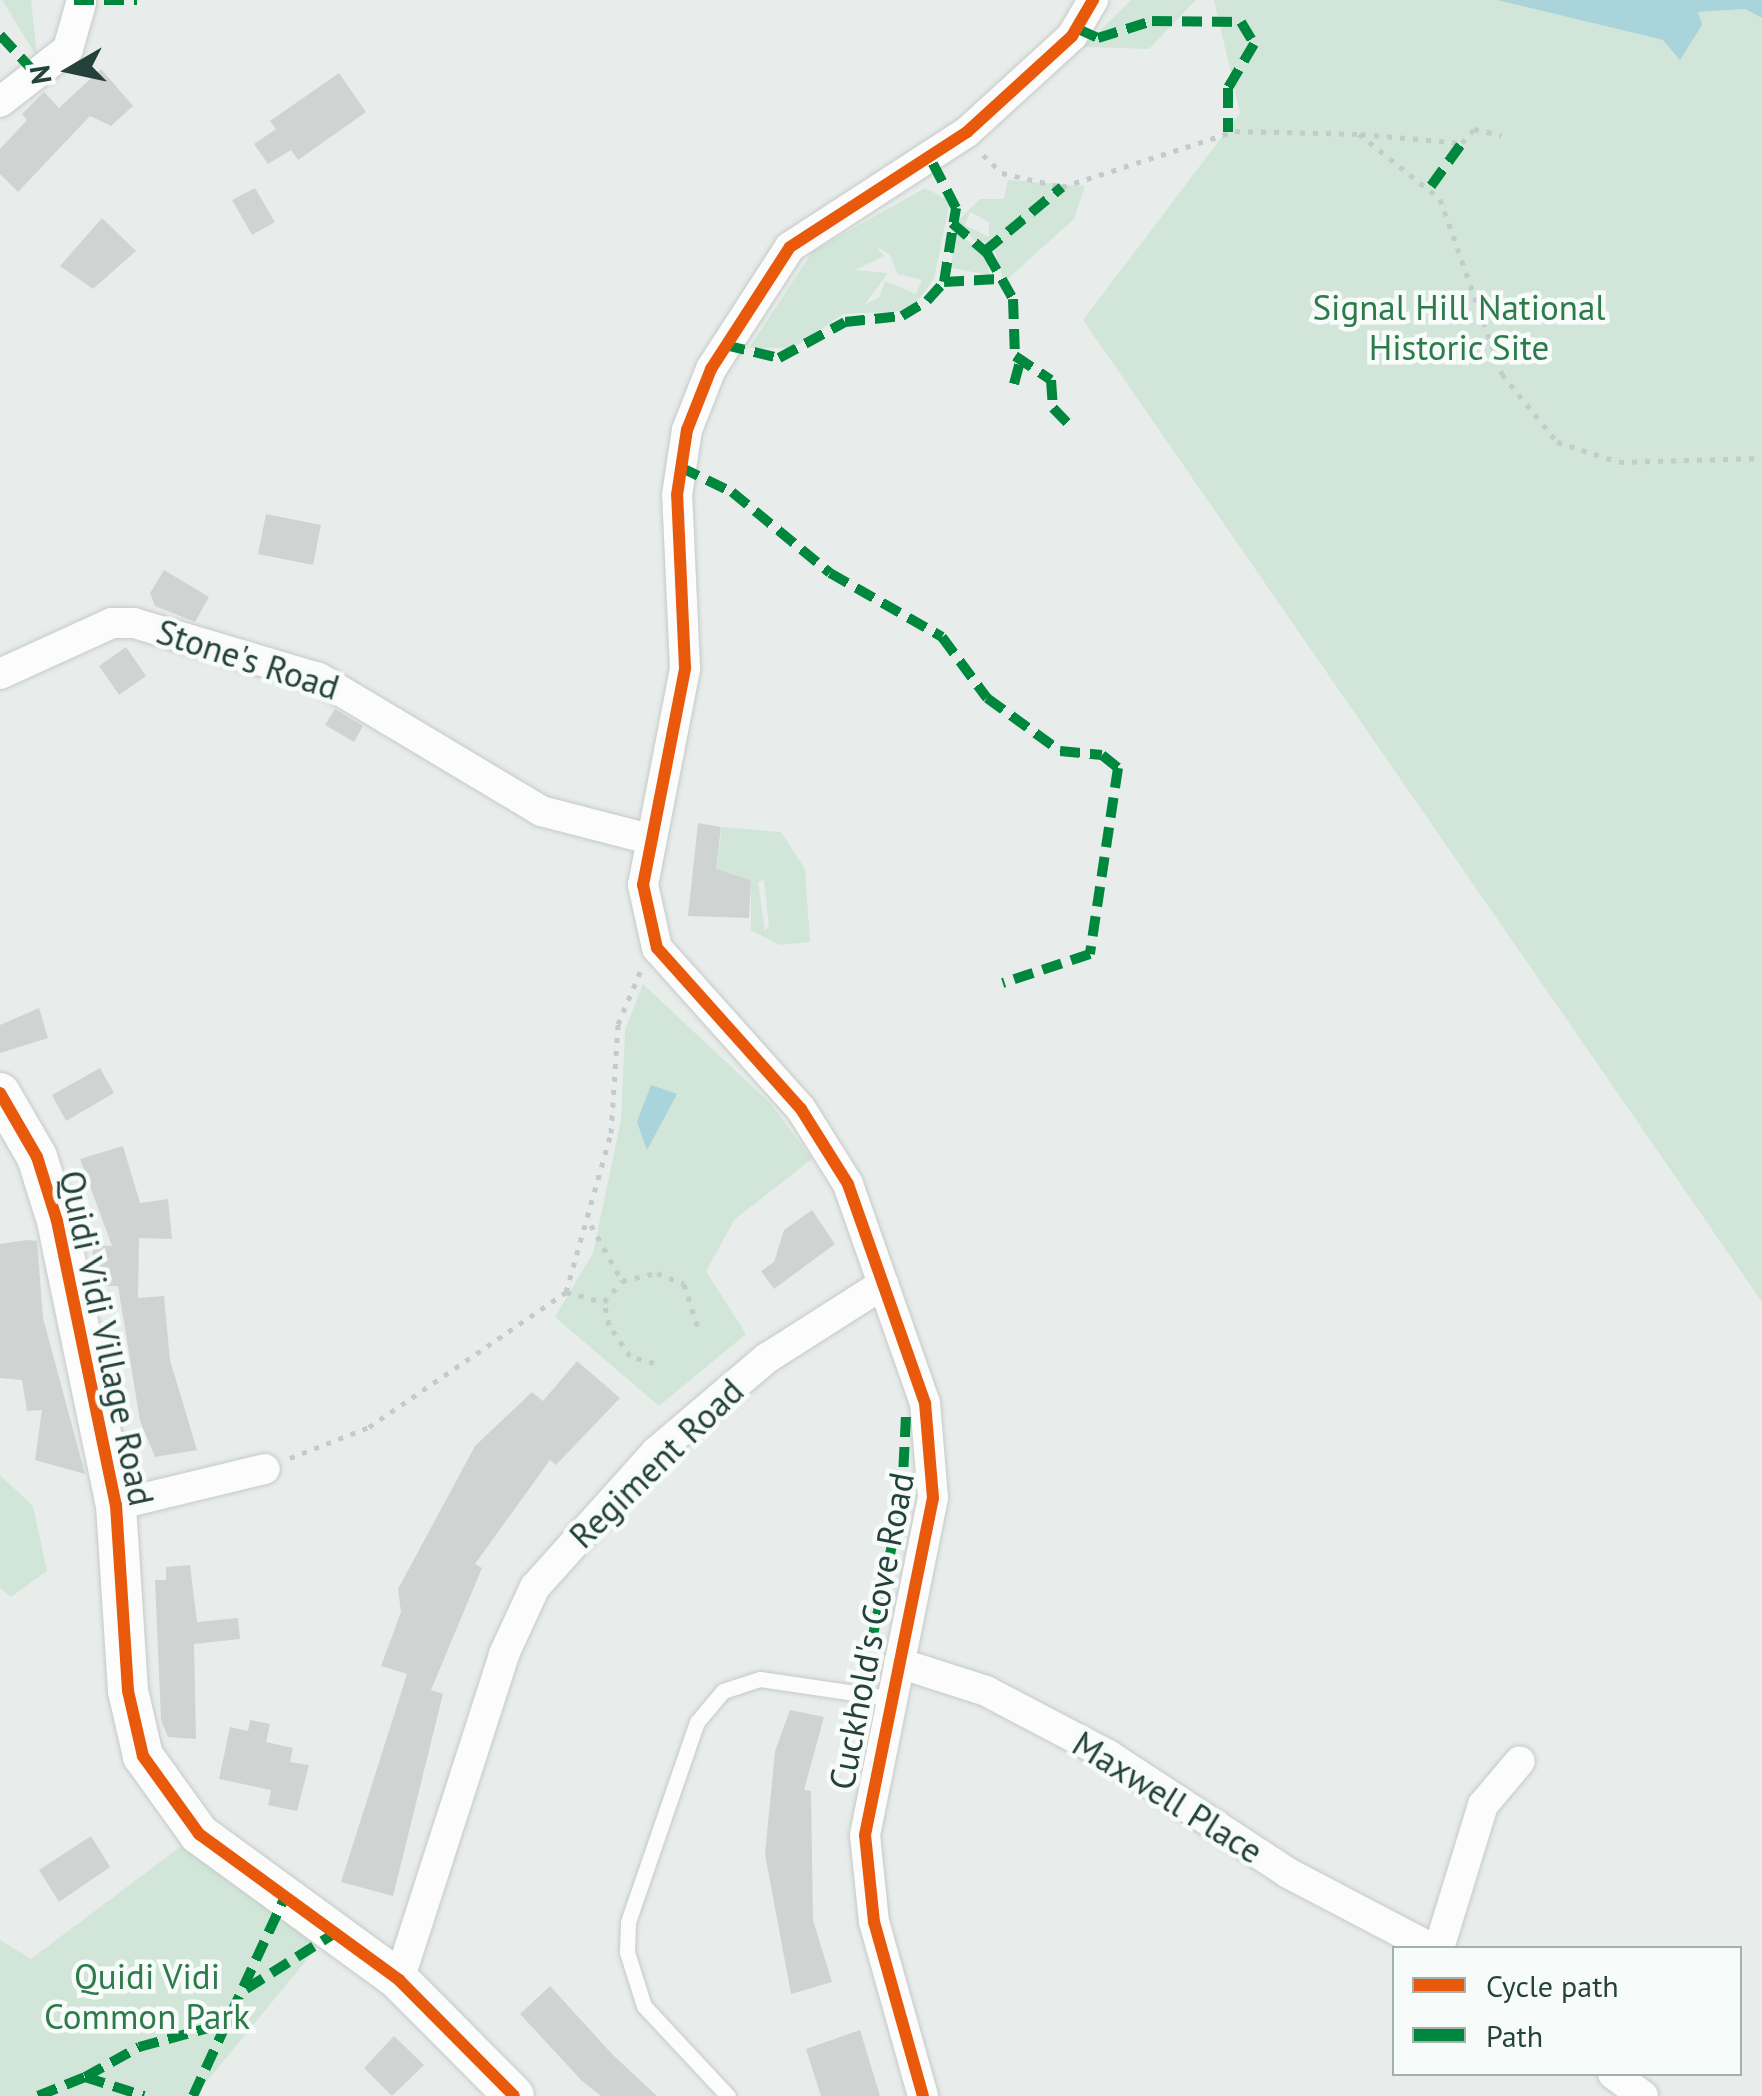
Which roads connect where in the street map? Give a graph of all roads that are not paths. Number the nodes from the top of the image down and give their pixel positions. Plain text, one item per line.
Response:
1 (1093, 0) edge
2 (80, 3) dead end
3 (0, 102) edge
4 (0, 674) edge
5 (649, 839) junction
6 (0, 1093) edge
7 (883, 1284) junction
8 (264, 1469) road end
9 (116, 1505) junction
10 (898, 1663) junction
11 (889, 1698) junction
12 (1520, 1761) dead end
13 (1427, 1946) edge
14 (1440, 1946) edge
15 (399, 1980) junction
16 (1617, 2076) edge
17 (514, 2096) edge
18 (728, 2096) edge
19 (923, 2096) edge
20 (1643, 2096) edge

1 - 5 street, Cuckhold's Cove Road
2 - 3 street
4 - 5 street, Stone's Road
5 - 7 street, Cuckhold's Cove Road
6 - 9 street, Quidi Vidi Village Road
7 - 10 street, Cuckhold's Cove Road
7 - 15 street, Regiment Road
8 - 9 street
9 - 15 street, Quidi Vidi Village Road
10 - 11 street, Cuckhold's Cove Road
10 - 13 street, Maxwell Place
11 - 18 lane
11 - 19 street, Cuckhold's Cove Road
12 - 14 street
15 - 17 street, Quidi Vidi Village Road
16 - 20 street

